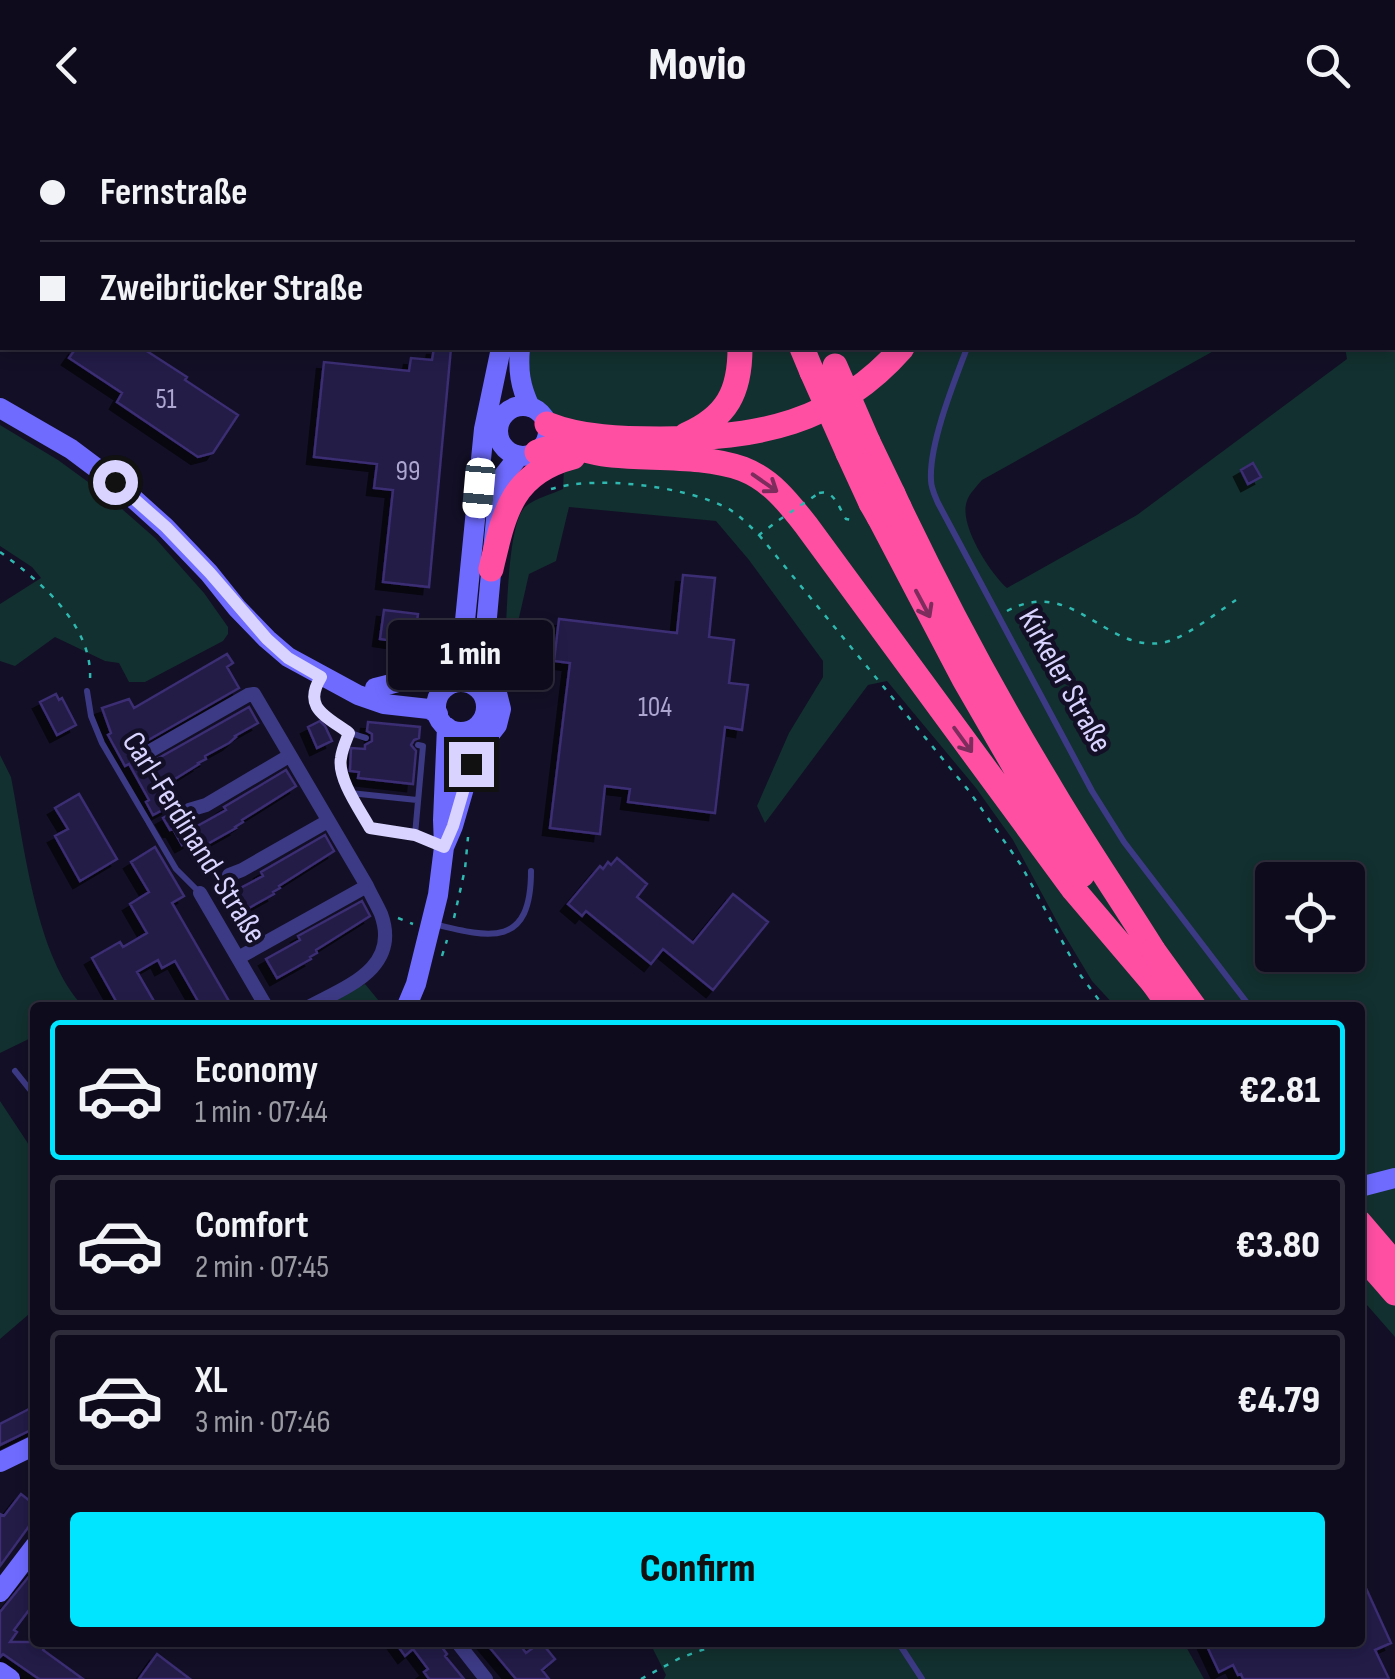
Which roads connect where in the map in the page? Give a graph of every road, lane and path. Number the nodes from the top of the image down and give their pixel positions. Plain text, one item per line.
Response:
1 (503, 350) edge
2 (503, 350) edge
3 (520, 350) edge
4 (740, 350) edge
5 (900, 350) edge
6 (966, 350) edge
7 (825, 362) edge
8 (0, 408) edge
9 (506, 412) junction
10 (539, 416) junction
11 (498, 435) junction
12 (677, 438) junction
13 (528, 454) junction
14 (593, 454) junction
15 (544, 491) dead end
16 (820, 493) dead end
17 (885, 505) junction
18 (760, 535) junction
19 (474, 544) junction
20 (0, 552) edge
21 (491, 569) junction
22 (467, 598) junction
23 (1236, 600) dead end
24 (486, 617) junction
25 (997, 617) junction
26 (331, 681) junction
27 (448, 687) junction
28 (479, 690) junction
29 (88, 691) joint
30 (381, 701) junction
31 (450, 724) junction
32 (349, 733) junction
33 (366, 738) dead end
34 (418, 745) dead end
35 (150, 751) dead end
36 (289, 756) junction
37 (350, 792) junction
38 (417, 800) junction
39 (189, 810) dead end
40 (328, 821) junction
41 (460, 830) junction
42 (415, 835) junction
43 (444, 847) junction
44 (532, 871) dead end
45 (228, 875) dead end
46 (367, 886) junction
47 (200, 893) joint
48 (382, 916) junction
49 (438, 927) junction
50 (238, 958) junction
51 (440, 960) dead end
52 (1154, 984) junction
53 (264, 1002) edge
54 (317, 1002) edge
55 (408, 1002) edge
56 (1100, 1002) edge
57 (1167, 1002) edge
58 (1191, 1002) edge
59 (1246, 1002) edge
60 (15, 1071) dead end
61 (30, 1090) edge
62 (1395, 1178) edge
63 (1365, 1179) edge
64 (1365, 1229) edge
65 (1365, 1259) edge
66 (1395, 1264) edge
67 (1395, 1293) edge
68 (30, 1447) edge
69 (0, 1462) edge
70 (30, 1553) edge
71 (0, 1592) edge
72 (461, 1647) edge
73 (710, 1647) edge
74 (901, 1647) edge
75 (0, 1672) edge
76 (10, 1679) edge
77 (486, 1679) edge
78 (641, 1679) edge
79 (922, 1679) edge

1 - 9 main road
2 - 19 main road
3 - 10 main road
4 - 12 highway
5 - 12 highway
6 - 25 lane, Kirkeler Straße
7 - 17 highway, bridge
8 - 26 main road
9 - 10 main road
9 - 11 main road
10 - 12 highway
10 - 13 main road
11 - 13 main road
11 - 19 main road
13 - 14 highway
13 - 21 main road
14 - 21 highway
14 -> 52 highway
15 - 18 path
16 - 18 path, bridge
17 -> 52 highway
17 - 58 highway, bridge
18 - 56 path
19 - 22 main road
20 - 29 path
21 - 24 main road
22 - 27 main road
22 - 30 main road
23 - 25 path
24 - 28 main road
24 - 41 main road
25 - 59 lane, Kirkeler Straße
26 - 30 main road
26 - 32 lane
27 - 28 main road
27 - 30 main road
27 - 31 main road
28 - 31 main road
29 - 47 lane, Carl-Ferdinand-Straße
30 - 31 main road
31 - 41 main road
31 - 43 main road
32 - 33 lane
32 - 37 lane
34 - 38 lane
35 - 36 street
36 - 39 street
36 - 40 street
37 - 38 lane
37 - 42 lane
38 - 42 lane
40 - 45 street
40 - 46 street
41 - 43 main road
41 - 49 path
42 - 43 lane
43 - 49 main road
44 - 49 lane
46 - 48 street
46 - 50 street
47 - 50 street, Carl-Ferdinand-Straße
48 - 49 path
48 - 54 street
49 - 51 path
49 - 55 main road
50 - 53 street, Carl-Ferdinand-Straße
52 - 57 highway, bridge
60 - 61 lane
62 - 63 main road
64 - 66 highway
65 - 67 highway
68 - 69 main road
70 - 71 main road
72 - 77 street
73 - 78 path
74 - 79 lane
75 - 76 main road

